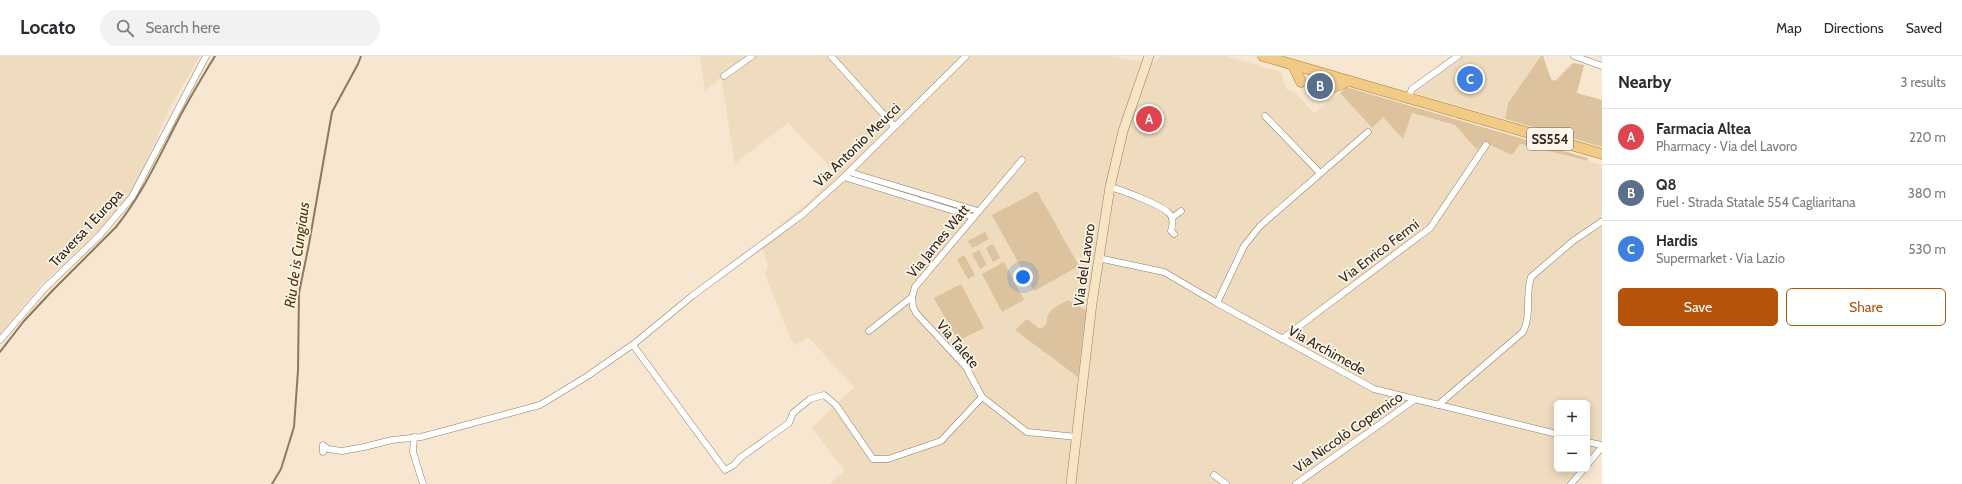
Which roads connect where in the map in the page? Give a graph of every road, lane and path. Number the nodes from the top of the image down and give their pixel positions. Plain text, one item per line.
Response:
1 (206, 56) edge
2 (752, 56) edge
3 (831, 56) edge
4 (966, 56) edge
5 (1149, 56) edge
6 (1263, 56) edge
7 (1458, 56) edge
8 (1574, 56) edge
9 (1293, 65) junction
10 (1602, 66) edge
11 (724, 76) dead end
12 (1349, 81) junction
13 (1301, 82) dead end
14 (1329, 89) dead end
15 (1408, 98) junction
16 (1265, 116) dead end
17 (894, 126) junction
18 (1368, 132) dead end
19 (1486, 145) dead end
20 (1602, 155) edge
21 (1022, 160) dead end
22 (849, 172) junction
23 (1320, 173) junction
24 (844, 177) junction
25 (1110, 187) junction
26 (913, 191) junction
27 (910, 198) junction
28 (978, 211) junction
29 (1181, 211) dead end
30 (973, 217) junction
31 (1172, 218) junction
32 (1601, 222) edge
33 (1174, 234) dead end
34 (1098, 258) junction
35 (912, 297) junction
36 (1217, 303) junction
37 (869, 331) dead end
38 (1282, 339) junction
39 (0, 340) edge
40 (633, 345) junction
41 (982, 397) junction
42 (1414, 400) junction
43 (1438, 405) junction
44 (1554, 433) edge
45 (414, 437) junction
46 (1077, 437) junction
47 (1590, 443) edge
48 (1602, 446) edge
49 (323, 452) dead end
50 (1590, 461) edge
51 (1581, 472) edge
52 (1214, 475) dead end
53 (423, 484) edge
54 (1071, 484) edge
55 (1226, 484) edge
56 (1296, 484) edge
57 (1571, 484) edge

1 - 39 street, Traversa 1 Europa
2 - 11 street
3 - 17 street
4 - 17 street, Via Antonio Meucci
5 - 25 main road, Via del Lavoro
6 - 9 main road, SS554
7 - 15 street
8 - 10 street
9 - 12 main road, SS554
9 - 13 main road
12 - 14 main road
12 - 15 main road, SS554
15 - 20 main road, SS554
16 - 23 street
17 - 22 street, Via Antonio Meucci
18 - 23 street
19 - 38 street, Via Enrico Fermi
21 - 28 street, Via James Watt
22 - 24 street, Via Antonio Meucci
22 - 26 street
23 - 36 street
24 - 27 street
24 - 40 street, Via Antonio Meucci
25 - 31 street
25 - 34 main road, Via del Lavoro
26 - 27 street
26 - 28 street
27 - 30 street
28 - 30 street, Via James Watt
29 - 31 street
30 - 35 street, Via James Watt
31 - 33 street
32 - 43 street
34 - 36 street, Via Archimede
34 - 46 main road, Via del Lavoro
35 - 37 street, Via James Watt
35 - 41 street, Via Talete
36 - 38 street, Via Archimede
38 - 42 street, Via Archimede
40 - 41 street
40 - 45 street, Via Antonio Meucci
41 - 46 street, Via Talete
42 - 43 street, Via Archimede
42 - 56 street, Via Niccolò Copernico
43 - 44 street, Via Archimede
45 - 49 street, Via Antonio Meucci
45 - 53 street
46 - 54 main road, Via del Lavoro
47 - 48 street
48 - 50 street
51 - 57 street
52 - 55 street

